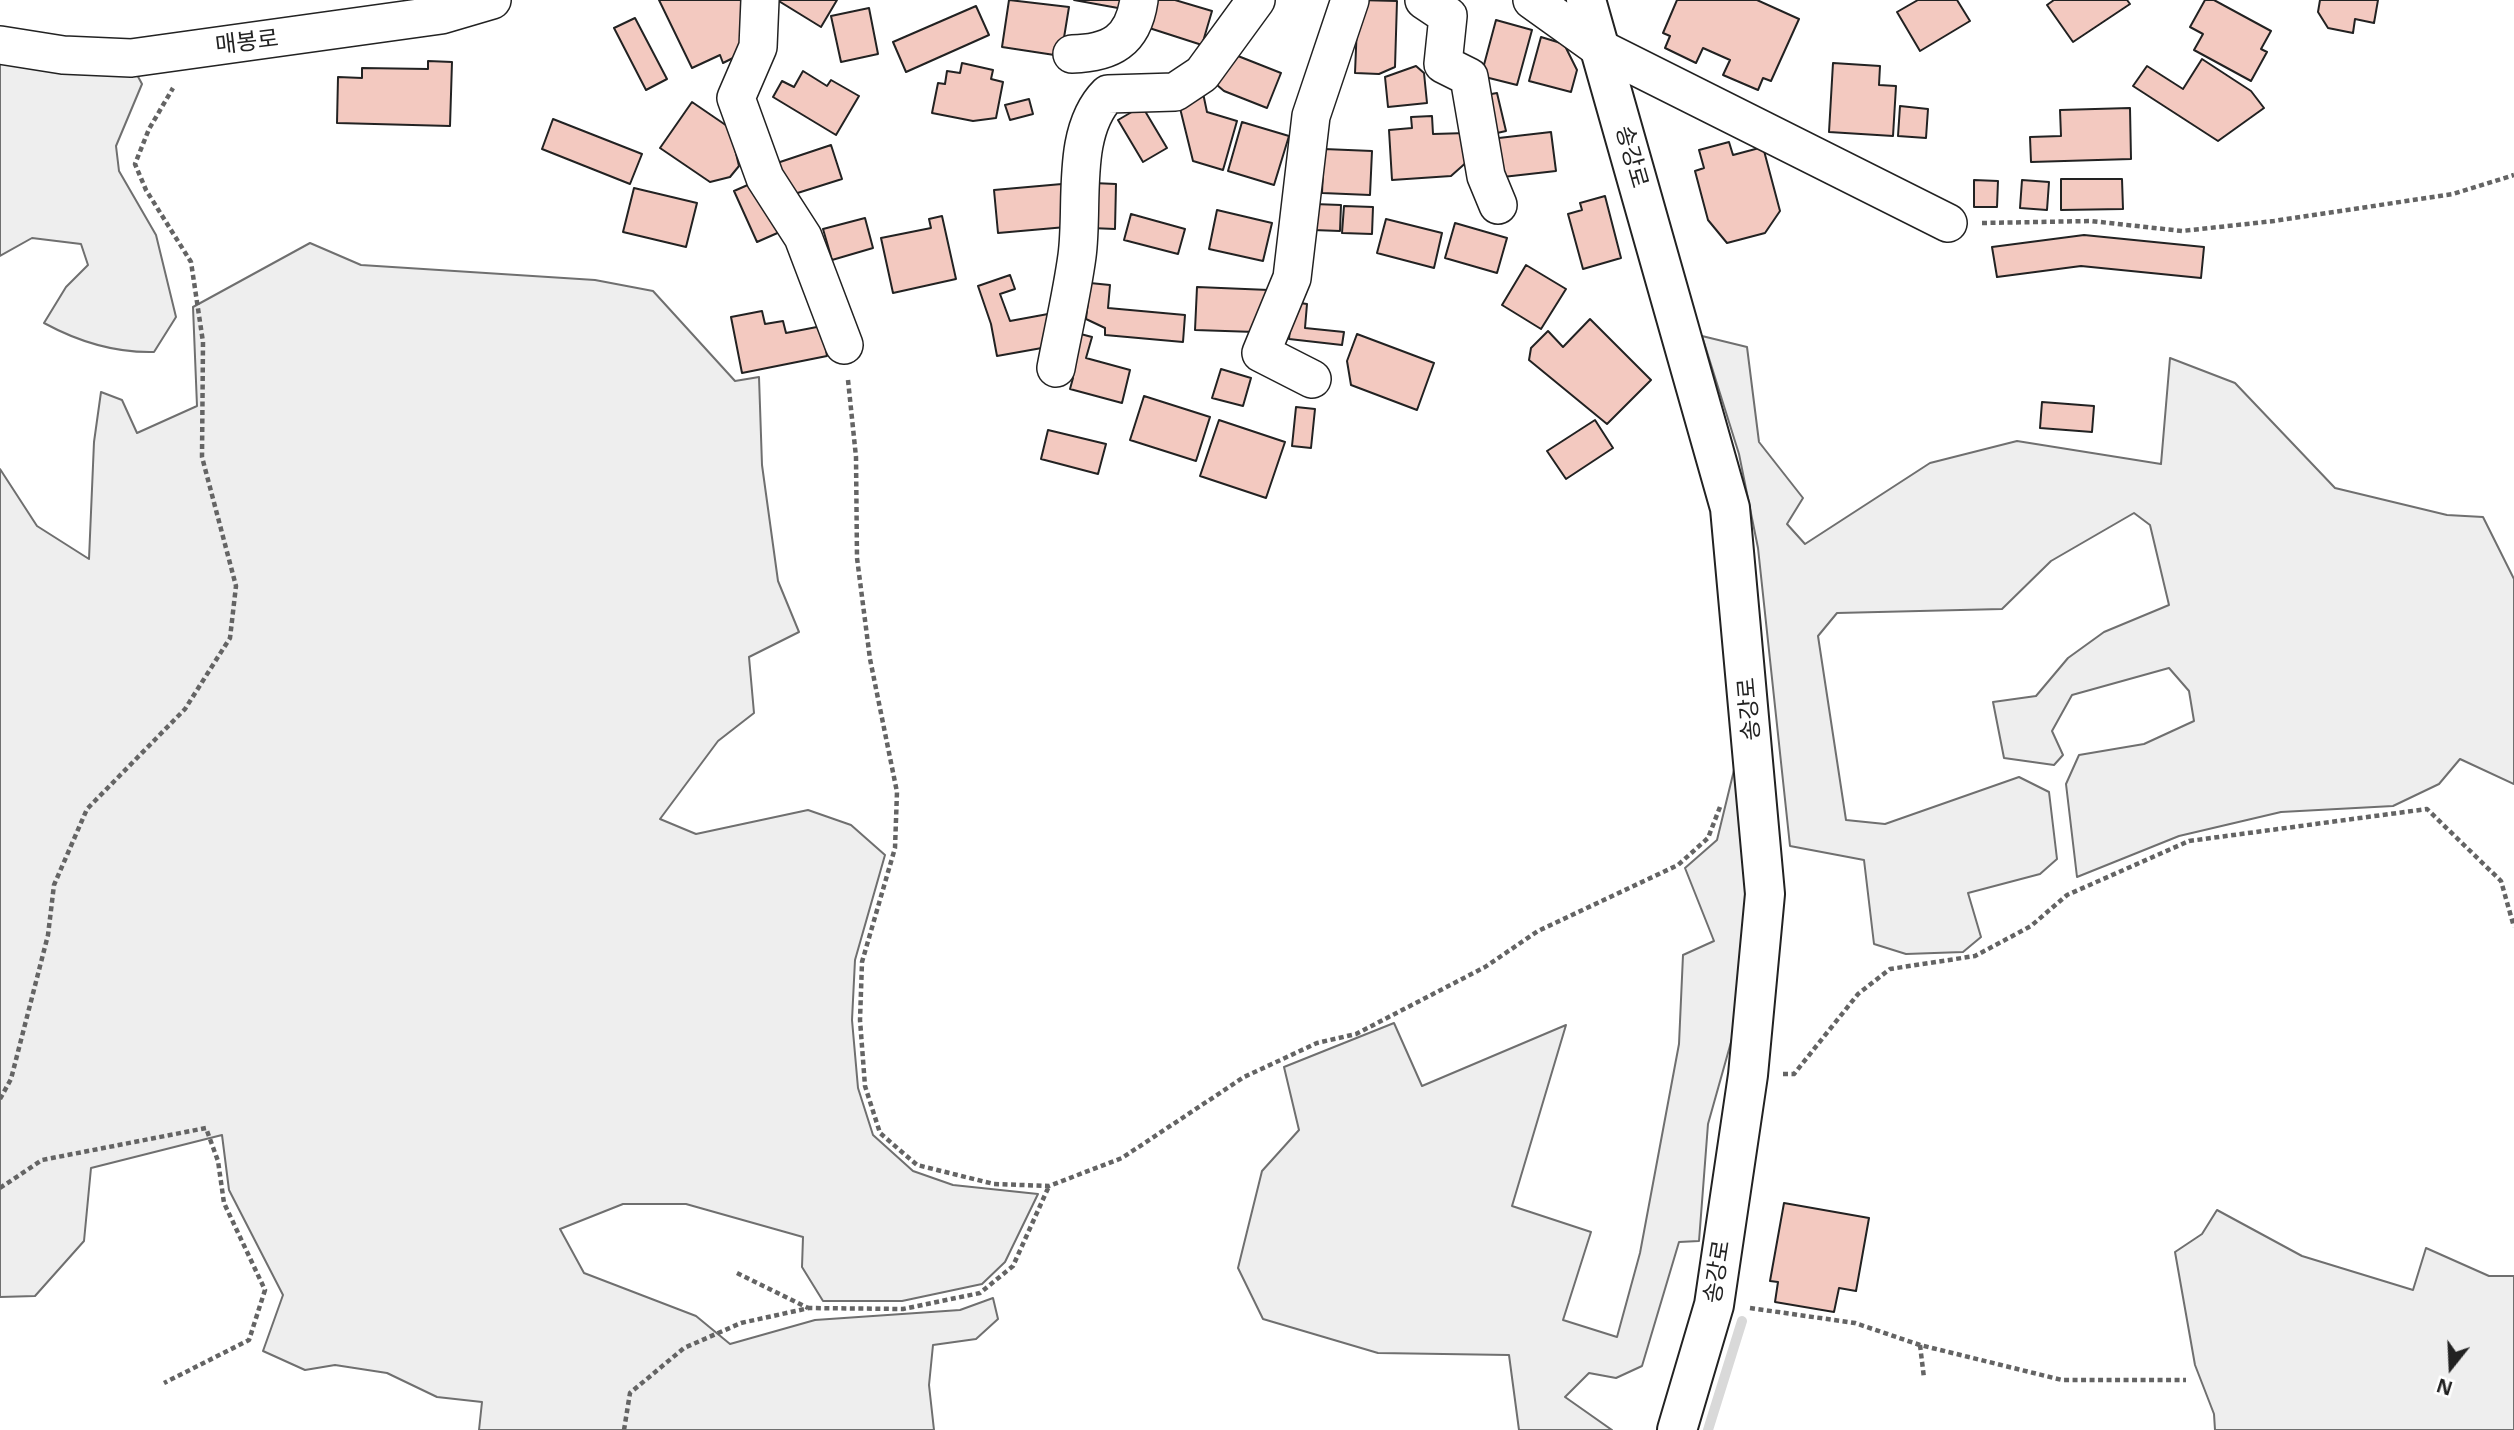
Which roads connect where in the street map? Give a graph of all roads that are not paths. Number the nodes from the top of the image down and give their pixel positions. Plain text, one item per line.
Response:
1 (492, 0) edge
2 (760, 0) edge
3 (1139, 0) edge
4 (1256, 0) edge
5 (1350, 0) edge
6 (1423, 0) edge
7 (1532, 0) edge
8 (1586, 0) edge
9 (0, 45) edge
10 (1599, 48) junction
11 (1072, 54) dead end
12 (1498, 205) dead end
13 (1948, 223) road end
14 (844, 345) road end
15 (1056, 368) dead end
16 (1312, 379) dead end
17 (1677, 1430) edge

1 - 9 street, 매봉로
2 - 14 street
3 - 11 street
4 - 15 street
5 - 16 street
6 - 12 street
7 - 10 street
8 - 10 main road, 송강로
10 - 13 street
10 - 17 main road, 송강로

